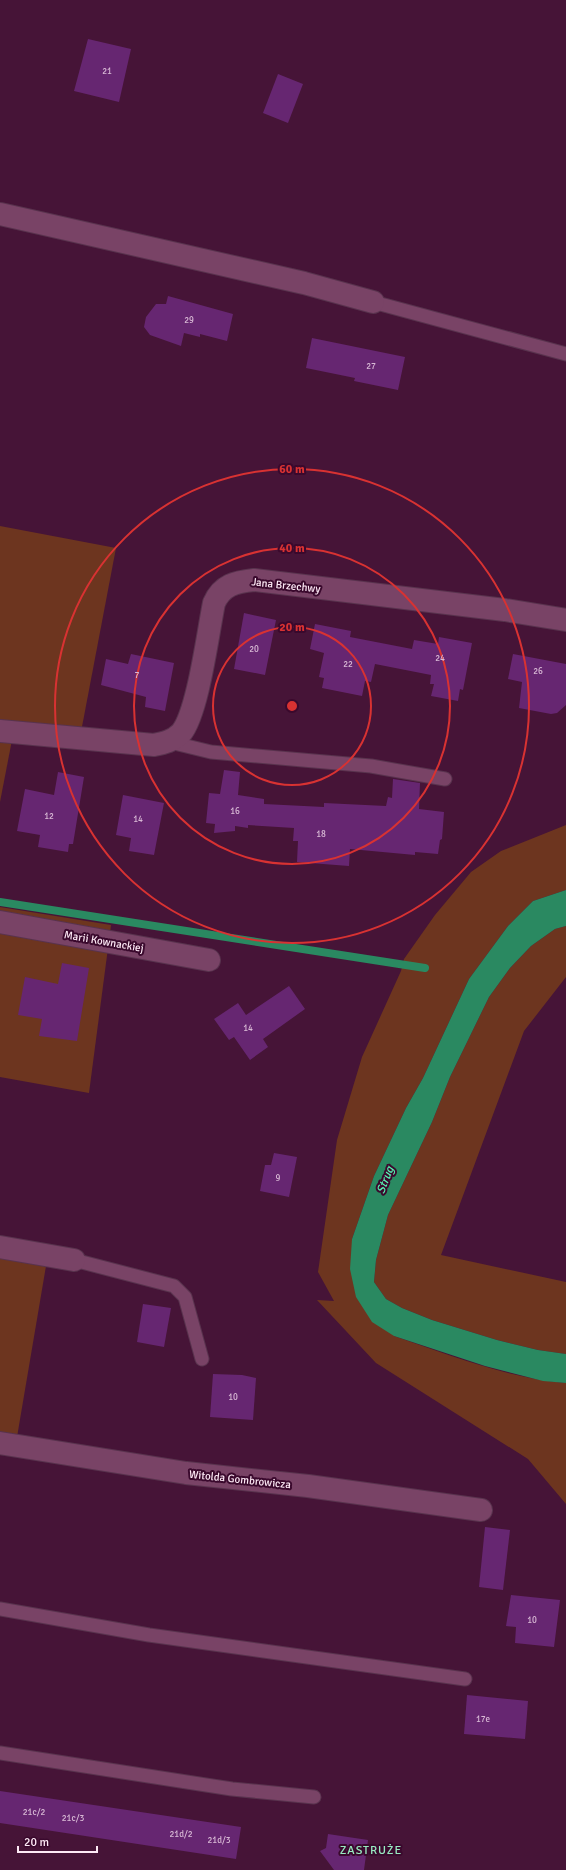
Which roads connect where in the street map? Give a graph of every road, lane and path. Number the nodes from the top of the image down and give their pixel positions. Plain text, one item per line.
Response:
1 (0, 214) edge
2 (373, 302) joint
3 (566, 354) edge
4 (566, 620) edge
5 (0, 731) edge
6 (170, 742) junction
7 (445, 779) dead end
8 (0, 922) edge
9 (208, 960) dead end
10 (0, 1247) edge
11 (74, 1260) joint
12 (202, 1359) dead end
13 (0, 1443) edge
14 (481, 1510) dead end
15 (0, 1609) edge
16 (465, 1679) dead end
17 (0, 1753) edge
18 (314, 1798) dead end

1 - 2 street
2 - 3 lane
4 - 6 street, Jana Brzechwy
5 - 6 street
6 - 7 lane
8 - 9 street, Marii Kownackiej
10 - 11 street
11 - 12 lane
13 - 14 street, Witolda Gombrowicza
15 - 16 lane
17 - 18 lane

